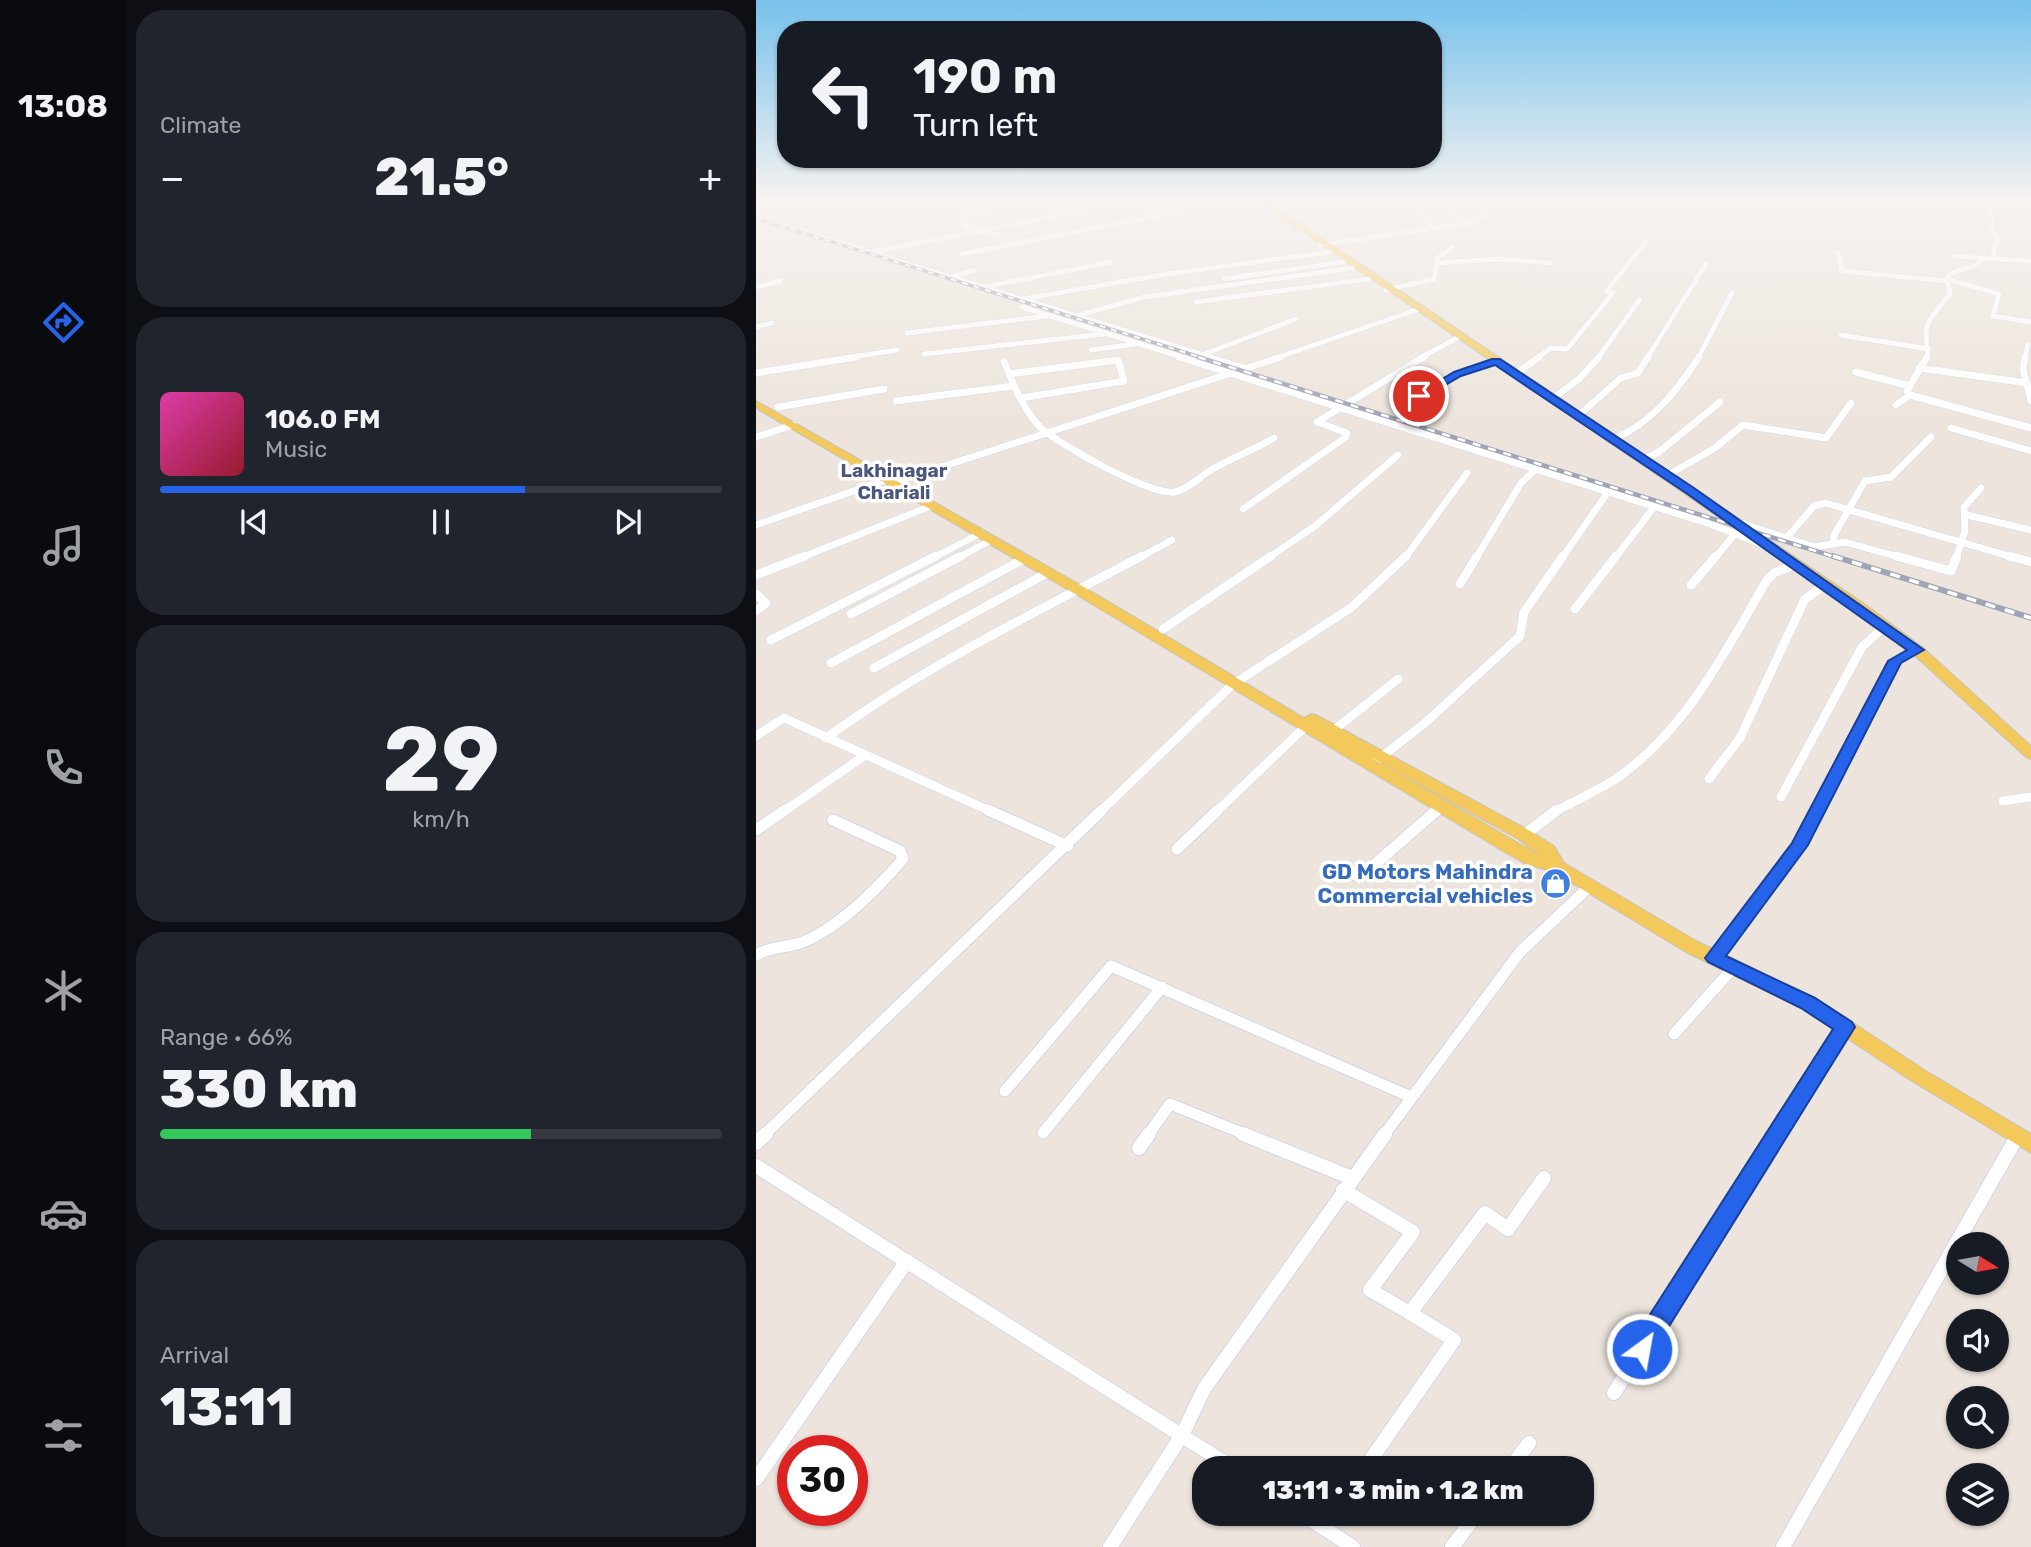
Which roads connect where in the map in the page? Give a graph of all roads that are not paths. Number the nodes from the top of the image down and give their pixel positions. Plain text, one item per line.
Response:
1 (938, 273) edge
2 (964, 273) edge
3 (1054, 273) edge
4 (1172, 273) edge
5 (1265, 273) edge
6 (1316, 273) edge
7 (1361, 273) edge
8 (1365, 273) edge
9 (1435, 273) edge
10 (1621, 273) edge
11 (1700, 273) edge
12 (1868, 273) edge
13 (1951, 273) edge
14 (950, 277) junction
15 (1224, 279) dead end
16 (1369, 279) junction
17 (1948, 280) junction
18 (781, 281) dead end
19 (756, 287) edge
20 (984, 287) junction
21 (1389, 289) junction
22 (1732, 293) dead end
23 (1640, 299) dead end
24 (1196, 302) dead end
25 (1022, 303) junction
26 (1419, 309) junction
27 (1051, 316) junction
28 (1075, 316) junction
29 (1296, 319) dead end
30 (2031, 322) edge
31 (772, 323) dead end
32 (756, 327) edge
33 (907, 333) dead end
34 (1108, 334) junction
35 (1841, 335) dead end
36 (1457, 338) junction
37 (1140, 344) junction
38 (2028, 344) dead end
39 (1928, 349) junction
40 (897, 350) dead end
41 (1091, 350) dead end
42 (924, 354) dead end
43 (1202, 355) junction
44 (1492, 358) junction
45 (1004, 361) dead end
46 (1244, 368) junction
47 (1919, 368) junction
48 (1856, 372) dead end
49 (756, 373) edge
50 (1233, 373) junction
51 (1009, 374) junction
52 (1516, 374) junction
53 (2026, 383) junction
54 (1013, 386) junction
55 (1910, 386) junction
56 (884, 389) dead end
57 (1910, 395) junction
58 (1021, 398) junction
59 (1418, 399) dead end
60 (1552, 399) junction
61 (895, 401) dead end
62 (2031, 401) edge
63 (1720, 402) dead end
64 (757, 403) edge
65 (1851, 403) dead end
66 (1896, 405) dead end
67 (1342, 406) junction
68 (778, 407) junction
69 (1578, 416) junction
70 (793, 425) junction
71 (1951, 428) dead end
72 (2031, 428) edge
73 (1046, 433) junction
74 (756, 436) edge
75 (1931, 437) dead end
76 (1273, 438) dead end
77 (1615, 439) junction
78 (2031, 451) edge
79 (1398, 455) dead end
80 (1645, 459) junction
81 (1536, 469) junction
82 (1466, 472) dead end
83 (1668, 475) junction
84 (894, 480) junction
85 (1980, 488) dead end
86 (1608, 492) junction
87 (931, 506) junction
88 (1654, 507) junction
89 (1243, 509) dead end
90 (1848, 509) junction
91 (1967, 515) junction
92 (756, 525) edge
93 (1735, 527) junction
94 (2031, 530) edge
95 (986, 536) junction
96 (1788, 536) junction
97 (1172, 540) dead end
98 (1960, 541) junction
99 (1834, 542) junction
100 (1024, 559) junction
101 (2031, 562) edge
102 (1796, 564) junction
103 (1047, 573) junction
104 (756, 575) edge
105 (1461, 584) dead end
106 (1826, 584) junction
107 (1691, 585) dead end
108 (1082, 587) junction
109 (756, 594) edge
110 (1575, 609) dead end
111 (756, 611) edge
112 (851, 614) dead end
113 (1885, 626) junction
114 (1163, 629) junction
115 (771, 640) dead end
116 (1917, 650) junction
117 (831, 663) dead end
118 (874, 668) dead end
119 (1398, 679) dead end
120 (1237, 682) junction
121 (1306, 726) junction
122 (1334, 730) junction
123 (756, 736) edge
124 (826, 738) junction
125 (2031, 754) edge
126 (864, 756) junction
127 (1377, 760) junction
128 (1709, 779) dead end
129 (1781, 797) dead end
130 (2031, 797) edge
131 (2003, 801) dead end
132 (1441, 806) junction
133 (833, 820) dead end
134 (756, 830) edge
135 (1524, 835) junction
136 (1068, 846) junction
137 (1177, 849) dead end
138 (1558, 866) junction
139 (1355, 875) dead end
140 (1590, 886) junction
141 (756, 955) edge
142 (1714, 958) junction
143 (1734, 967) junction
144 (1162, 987) junction
145 (1845, 1027) junction
146 (1674, 1034) dead end
147 (1005, 1091) dead end
148 (1411, 1097) junction
149 (1043, 1133) dead end
150 (2024, 1139) edge
151 (756, 1143) edge
152 (1139, 1148) dead end
153 (756, 1166) edge
154 (1544, 1178) dead end
155 (1347, 1184) junction
156 (907, 1261) junction
157 (1410, 1313) junction
158 (1614, 1393) dead end
159 (1182, 1435) junction
160 (1530, 1443) dead end
161 (1214, 1456) edge
162 (1373, 1456) edge
163 (1520, 1456) edge
164 (756, 1479) edge
165 (1333, 1526) edge
166 (1468, 1526) edge
167 (1110, 1547) edge
168 (1353, 1547) edge
169 (1452, 1547) edge
170 (1783, 1547) edge

1 - 14 street
2 - 14 street
3 - 20 street
4 - 25 street
5 - 15 street
6 - 28 street
7 - 16 main road
8 - 21 main road
9 - 21 street
10 - 52 street
11 - 69 street
12 - 17 street
13 - 17 street
14 - 20 street
16 - 21 main road
16 - 24 street
17 - 30 street
17 - 39 street
18 - 19 street
20 - 25 street
21 - 26 main road
22 - 77 street
23 - 60 street
25 - 27 street
25 - 28 street
26 - 36 main road
26 - 44 main road
26 - 46 street
27 - 33 street
27 - 34 street
28 - 43 street
29 - 43 street
31 - 32 street
34 - 37 street
34 - 42 street
35 - 39 street
36 - 44 main road
36 - 67 street
37 - 41 street
37 - 50 street
38 - 53 street
39 - 47 street
40 - 49 street
43 - 46 street
44 - 52 main road
44 - 59 street
45 - 51 street
46 - 50 street
47 - 53 street
47 - 55 street
48 - 55 street
50 - 67 street
50 - 73 street
51 - 54 street
51 - 58 street
52 - 60 main road
53 - 62 street
54 - 58 street
54 - 61 street
55 - 57 street
56 - 68 street
57 - 66 street
57 - 72 street
58 - 73 street
60 - 69 main road
63 - 80 street
64 - 68 main road
64 - 70 main road
65 - 83 street
67 - 81 street
67 - 89 street
68 - 84 main road
69 - 77 main road
70 - 74 street
70 - 84 main road
71 - 78 street
73 - 76 street
73 - 84 street
75 - 90 street
77 - 80 main road
79 - 114 street
80 - 83 main road
81 - 86 street
81 - 105 street
82 - 120 street
83 - 93 main road
84 - 87 main road
84 - 92 street
84 - 108 main road
85 - 91 street
86 - 88 street
86 - 127 street
87 - 95 main road
87 - 104 street
88 - 93 street
88 - 110 street
90 - 96 street
90 - 98 street
90 - 99 street
91 - 94 street
91 - 98 street
93 - 96 street
93 - 102 main road
93 - 107 street
95 - 100 main road
95 - 112 street
95 - 115 street
96 - 99 street
97 - 108 street
98 - 99 street
98 - 101 street
100 - 103 main road
100 - 117 street
102 - 106 main road
102 - 135 street
103 - 108 main road
103 - 118 street
106 - 113 main road
106 - 128 street
108 - 114 main road
108 - 120 main road
108 - 124 street
109 - 111 street
113 - 116 main road
113 - 129 street
114 - 120 main road
116 - 125 main road
116 - 142 street
119 - 122 street
120 - 121 main road
120 - 122 main road
120 - 136 street
121 - 127 main road
121 - 137 street
122 - 127 main road
123 - 124 street
124 - 126 street
126 - 134 street
126 - 136 street
127 - 132 main road
127 - 135 main road
130 - 131 street
132 - 138 main road
132 - 139 street
133 - 141 street
135 - 138 main road
136 - 151 street
138 - 140 main road
140 - 142 main road
140 - 148 street
142 - 143 main road
143 - 145 main road
143 - 146 street
144 - 147 street
144 - 148 street
144 - 149 street
145 - 150 main road
145 - 158 street
148 - 155 street
150 - 170 street
152 - 155 street
153 - 156 street
154 - 157 street
155 - 157 street
155 - 159 street
156 - 159 street
156 - 164 street
157 - 162 street
159 - 161 street
159 - 167 street
160 - 163 street
165 - 168 street
166 - 169 street

